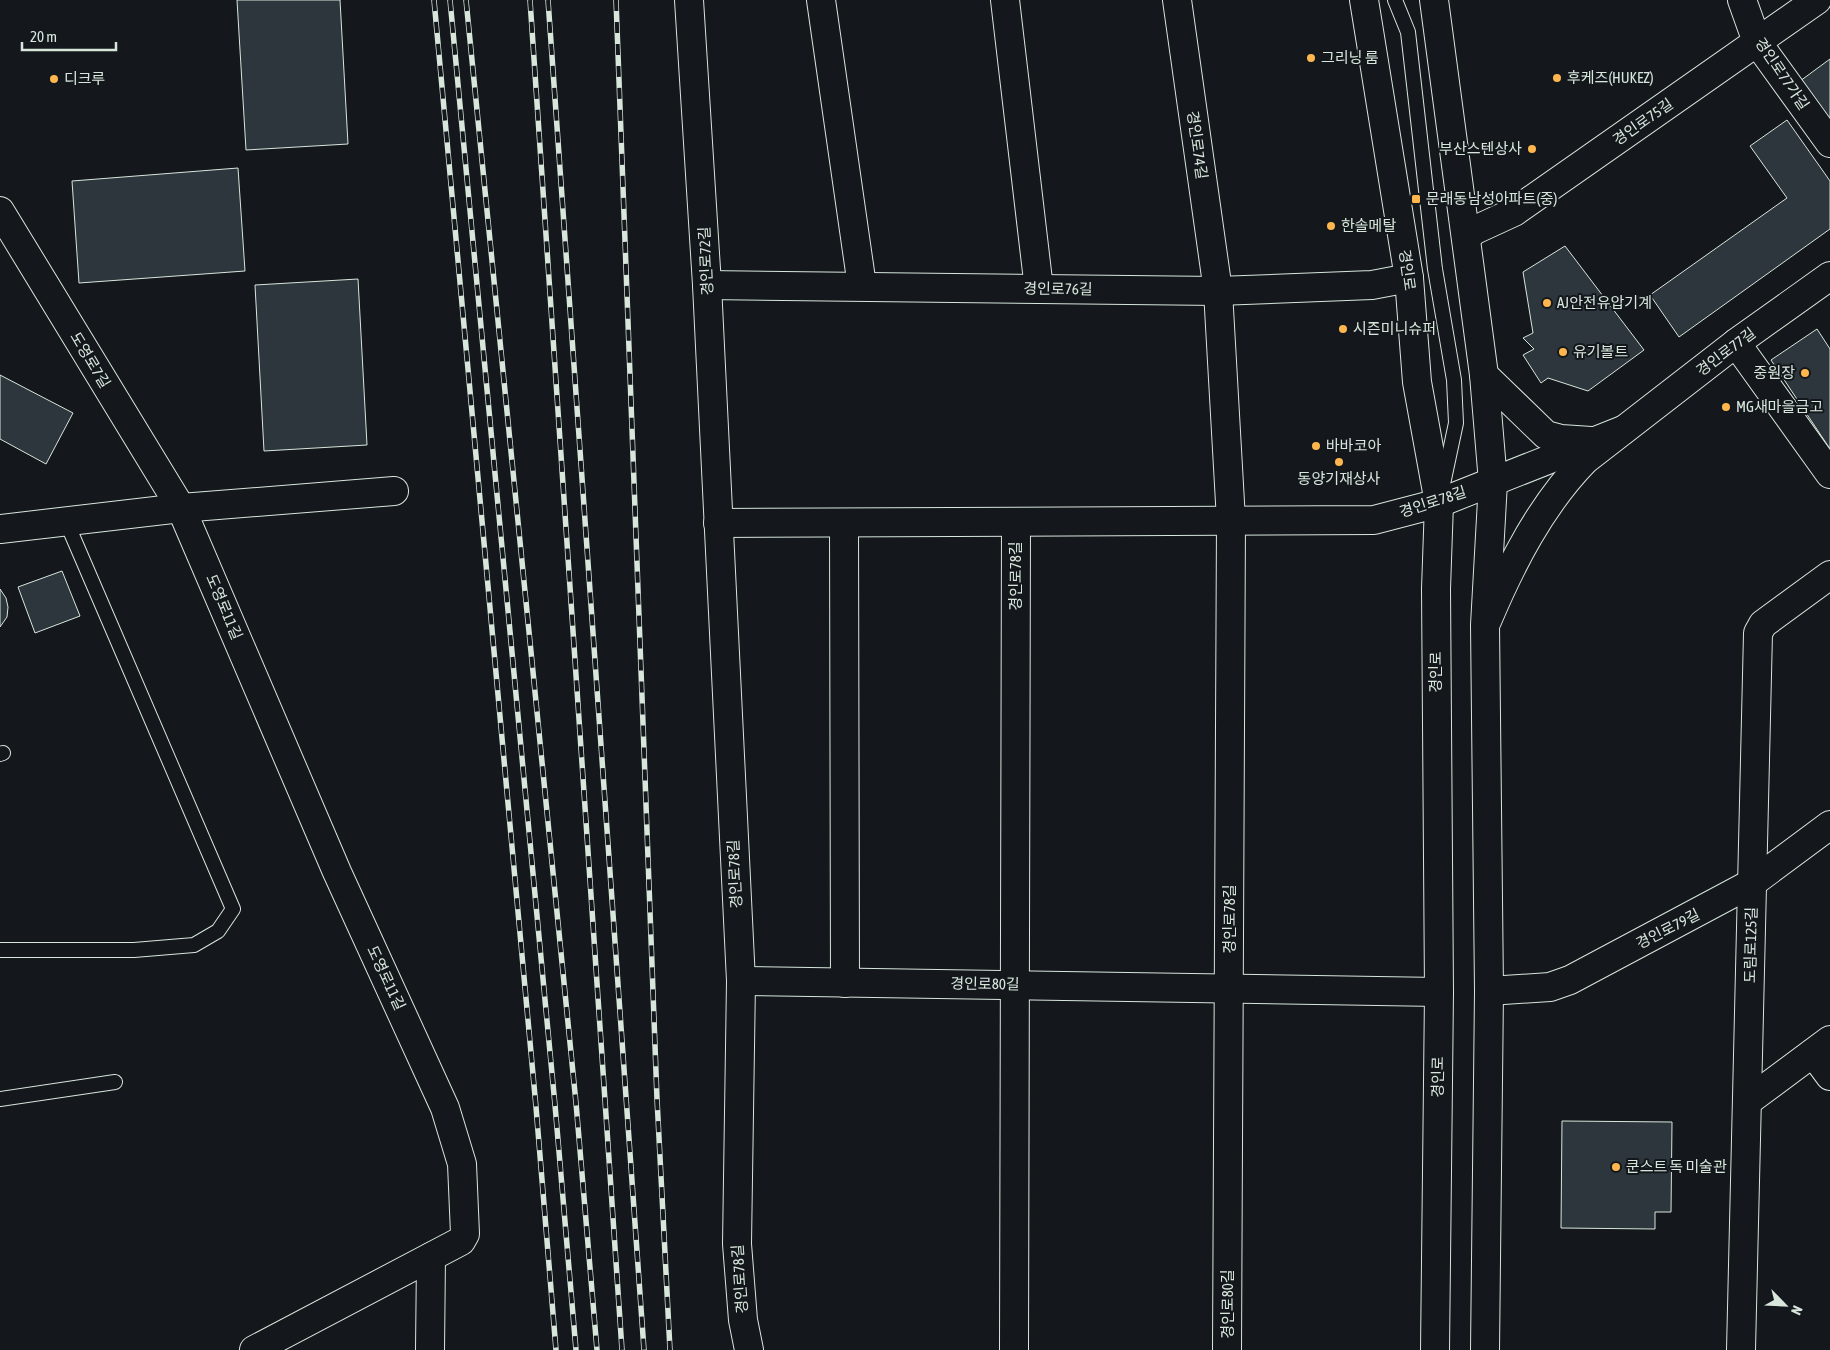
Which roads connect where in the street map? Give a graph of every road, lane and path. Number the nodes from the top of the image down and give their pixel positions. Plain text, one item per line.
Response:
1 (689, 0) edge
2 (821, 0) edge
3 (1005, 0) edge
4 (1177, 0) edge
5 (1364, 0) edge
6 (1395, 0) edge
7 (1423, 0) edge
8 (1434, 0) edge
9 (1742, 0) edge
10 (1817, 0) edge
11 (1757, 42) junction
12 (1443, 69) junction
13 (1830, 143) edge
14 (0, 211) edge
15 (1466, 237) junction
16 (1830, 276) edge
17 (1409, 278) junction
18 (707, 284) junction
19 (862, 286) junction
20 (1039, 289) junction
21 (1218, 291) junction
22 (1736, 343) junction
23 (1484, 375) junction
24 (1623, 430) junction
25 (1830, 474) edge
26 (1492, 482) junction
27 (394, 491) dead end
28 (1439, 503) junction
29 (181, 508) junction
30 (1231, 520) junction
31 (66, 521) junction
32 (1016, 522) junction
33 (718, 523) junction
34 (844, 523) junction
35 (0, 529) edge
36 (1830, 575) edge
37 (1485, 625) junction
38 (1830, 825) edge
39 (1752, 883) junction
40 (0, 950) edge
41 (741, 981) junction
42 (845, 983) junction
43 (1015, 985) junction
44 (1229, 988) junction
45 (1489, 991) junction
46 (1438, 992) junction
47 (1821, 1047) edge
48 (1830, 1076) edge
49 (116, 1082) dead end
50 (0, 1099) edge
51 (1748, 1100) junction
52 (431, 1257) junction
53 (254, 1350) edge
54 (430, 1350) edge
55 (749, 1350) edge
56 (1014, 1350) edge
57 (1227, 1350) edge
58 (1435, 1350) edge
59 (1485, 1350) edge
60 (1741, 1350) edge

1 - 18 street, 경인로72길
2 - 19 street
3 - 20 street
4 - 21 street, 경인로74길
5 - 17 street, 경인로
6 - 28 lane
7 - 12 lane
8 - 12 street
9 - 11 street, 경인로77가길
10 - 11 street, 경인로75길
11 - 13 street, 경인로77가길
11 - 15 street, 경인로75길
12 - 15 street
14 - 29 street, 도영로7길
15 - 23 street
16 - 22 street, 경인로77길
17 - 21 street, 경인로76길
17 - 28 street, 경인로
18 - 19 street, 경인로76길
18 - 33 street, 경인로72길
19 - 20 street, 경인로76길
20 - 21 street, 경인로76길
21 - 30 street, 경인로78길
22 - 24 street, 경인로77길
22 - 25 street
23 - 24 street
23 - 26 street
24 - 26 street, 경인로78길
24 - 37 street, 경인로77길
26 - 28 street, 경인로78길
26 - 37 street
27 - 29 street
28 - 30 street, 경인로78길
28 - 46 street, 경인로
29 - 31 street
29 - 52 street, 도영로11길
30 - 32 street, 경인로78길
30 - 44 street, 경인로78길
31 - 35 street
31 - 40 lane
32 - 34 street, 경인로78길
32 - 43 street, 경인로78길
33 - 34 street, 경인로78길
33 - 41 street, 경인로78길
34 - 42 street
36 - 39 street, 도림로125길
37 - 45 street
38 - 39 street, 경인로79길
39 - 45 street, 경인로79길
39 - 51 street, 도림로125길
41 - 42 street, 경인로80길
41 - 55 street, 경인로78길
42 - 43 street, 경인로80길
43 - 44 street, 경인로80길
43 - 56 street, 경인로78길
44 - 46 street, 경인로80길
44 - 57 street, 경인로80길
45 - 59 street
46 - 58 street, 경인로
47 - 48 street
47 - 51 street
49 - 50 lane
51 - 60 street, 도림로125길
52 - 53 street, 도영로11길
52 - 54 street

